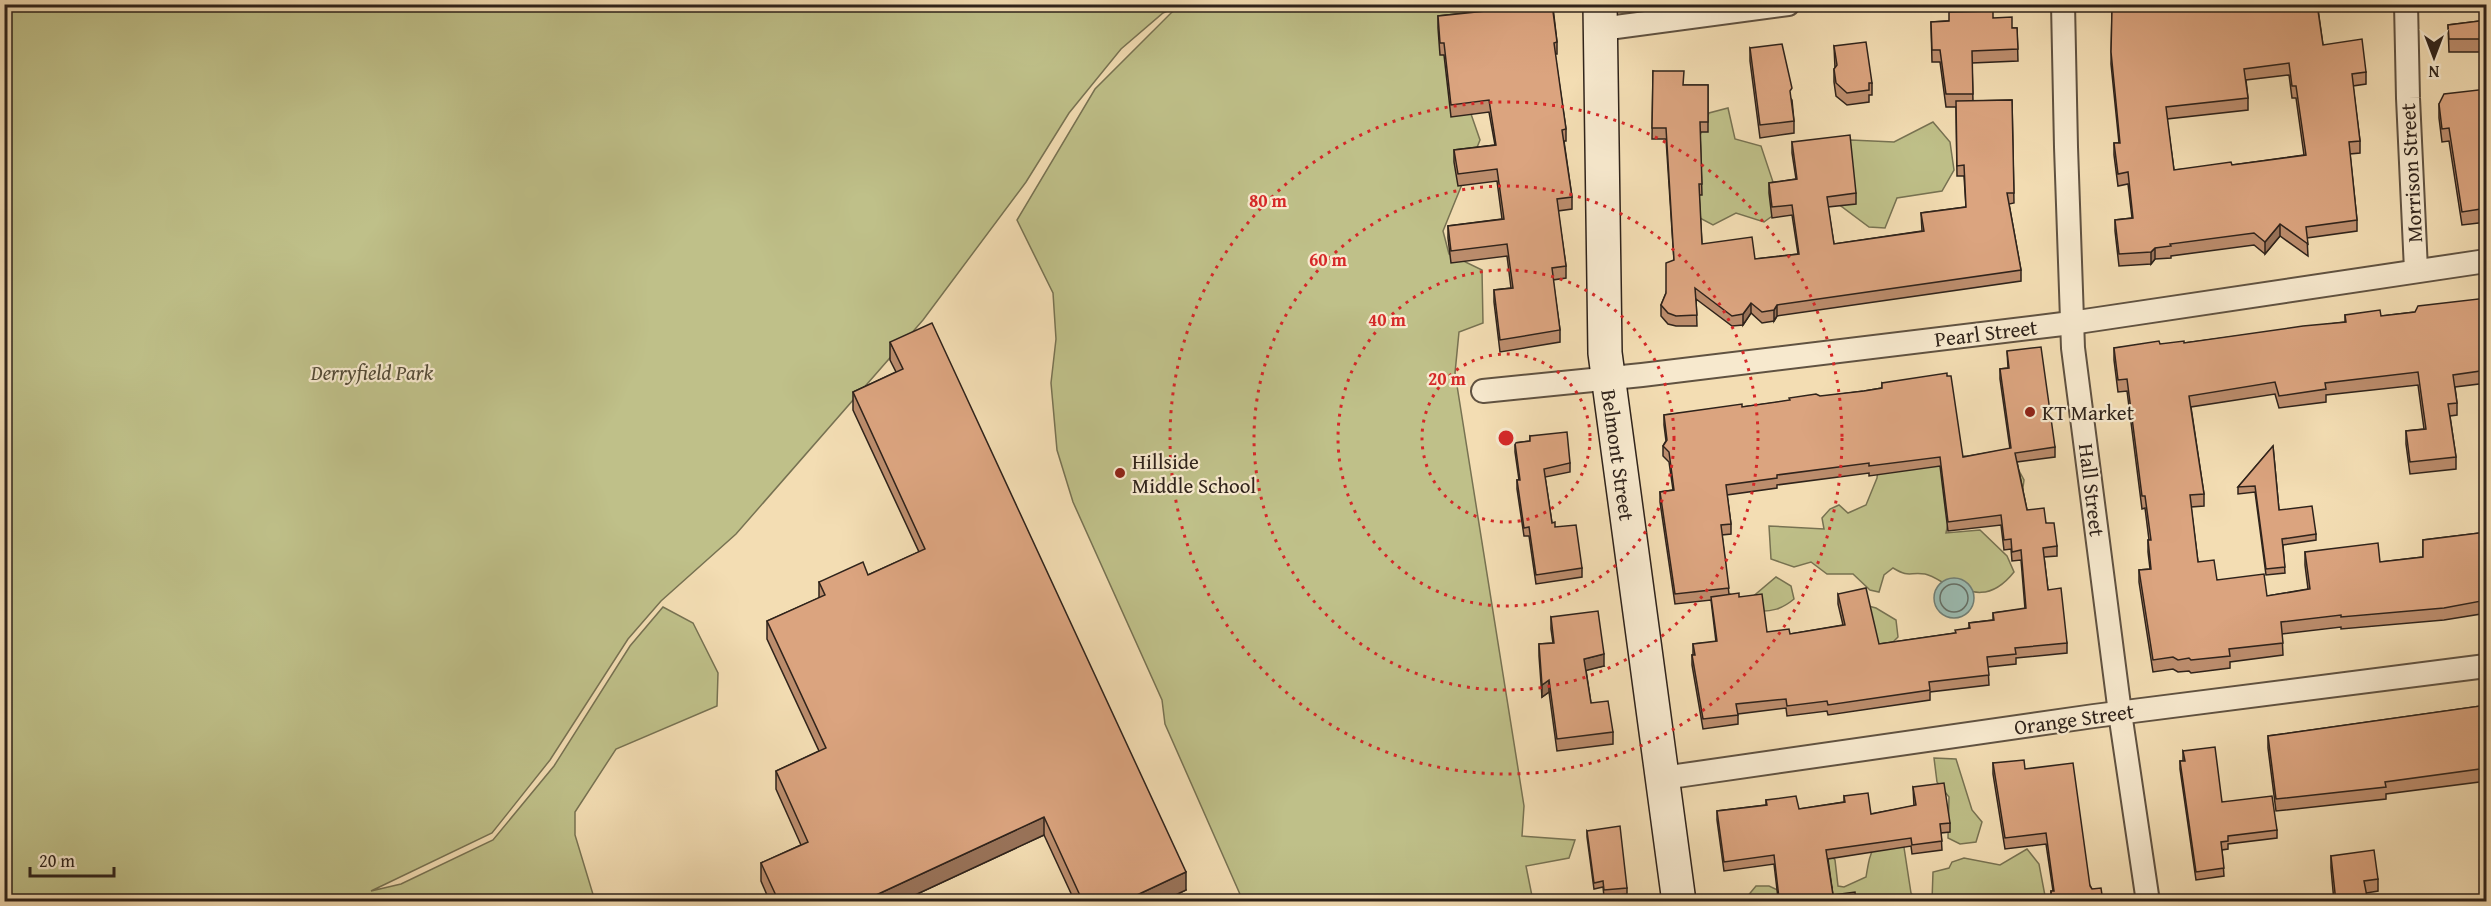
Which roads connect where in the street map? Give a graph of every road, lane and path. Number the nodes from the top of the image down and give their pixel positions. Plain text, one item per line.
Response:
1 (1788, 4) edge
2 (2063, 4) edge
3 (2406, 4) edge
4 (1600, 17) edge
5 (2487, 261) edge
6 (2416, 270) junction
7 (2072, 323) junction
8 (1607, 378) junction
9 (1483, 391) dead end
10 (2487, 666) edge
11 (2120, 713) junction
12 (1663, 778) junction
13 (1679, 902) edge
14 (2148, 902) edge

1 - 4 street
2 - 7 street, Hall Street
3 - 6 street, Morrison Street
4 - 8 street, Belmont Street
5 - 6 street, Pearl Street
6 - 7 street, Pearl Street
7 - 8 street, Pearl Street
7 - 11 street, Hall Street
8 - 9 street, Pearl Street
8 - 12 street, Belmont Street
10 - 11 street, Orange Street
11 - 12 street, Orange Street
11 - 14 street, Hall Street
12 - 13 street, Belmont Street

